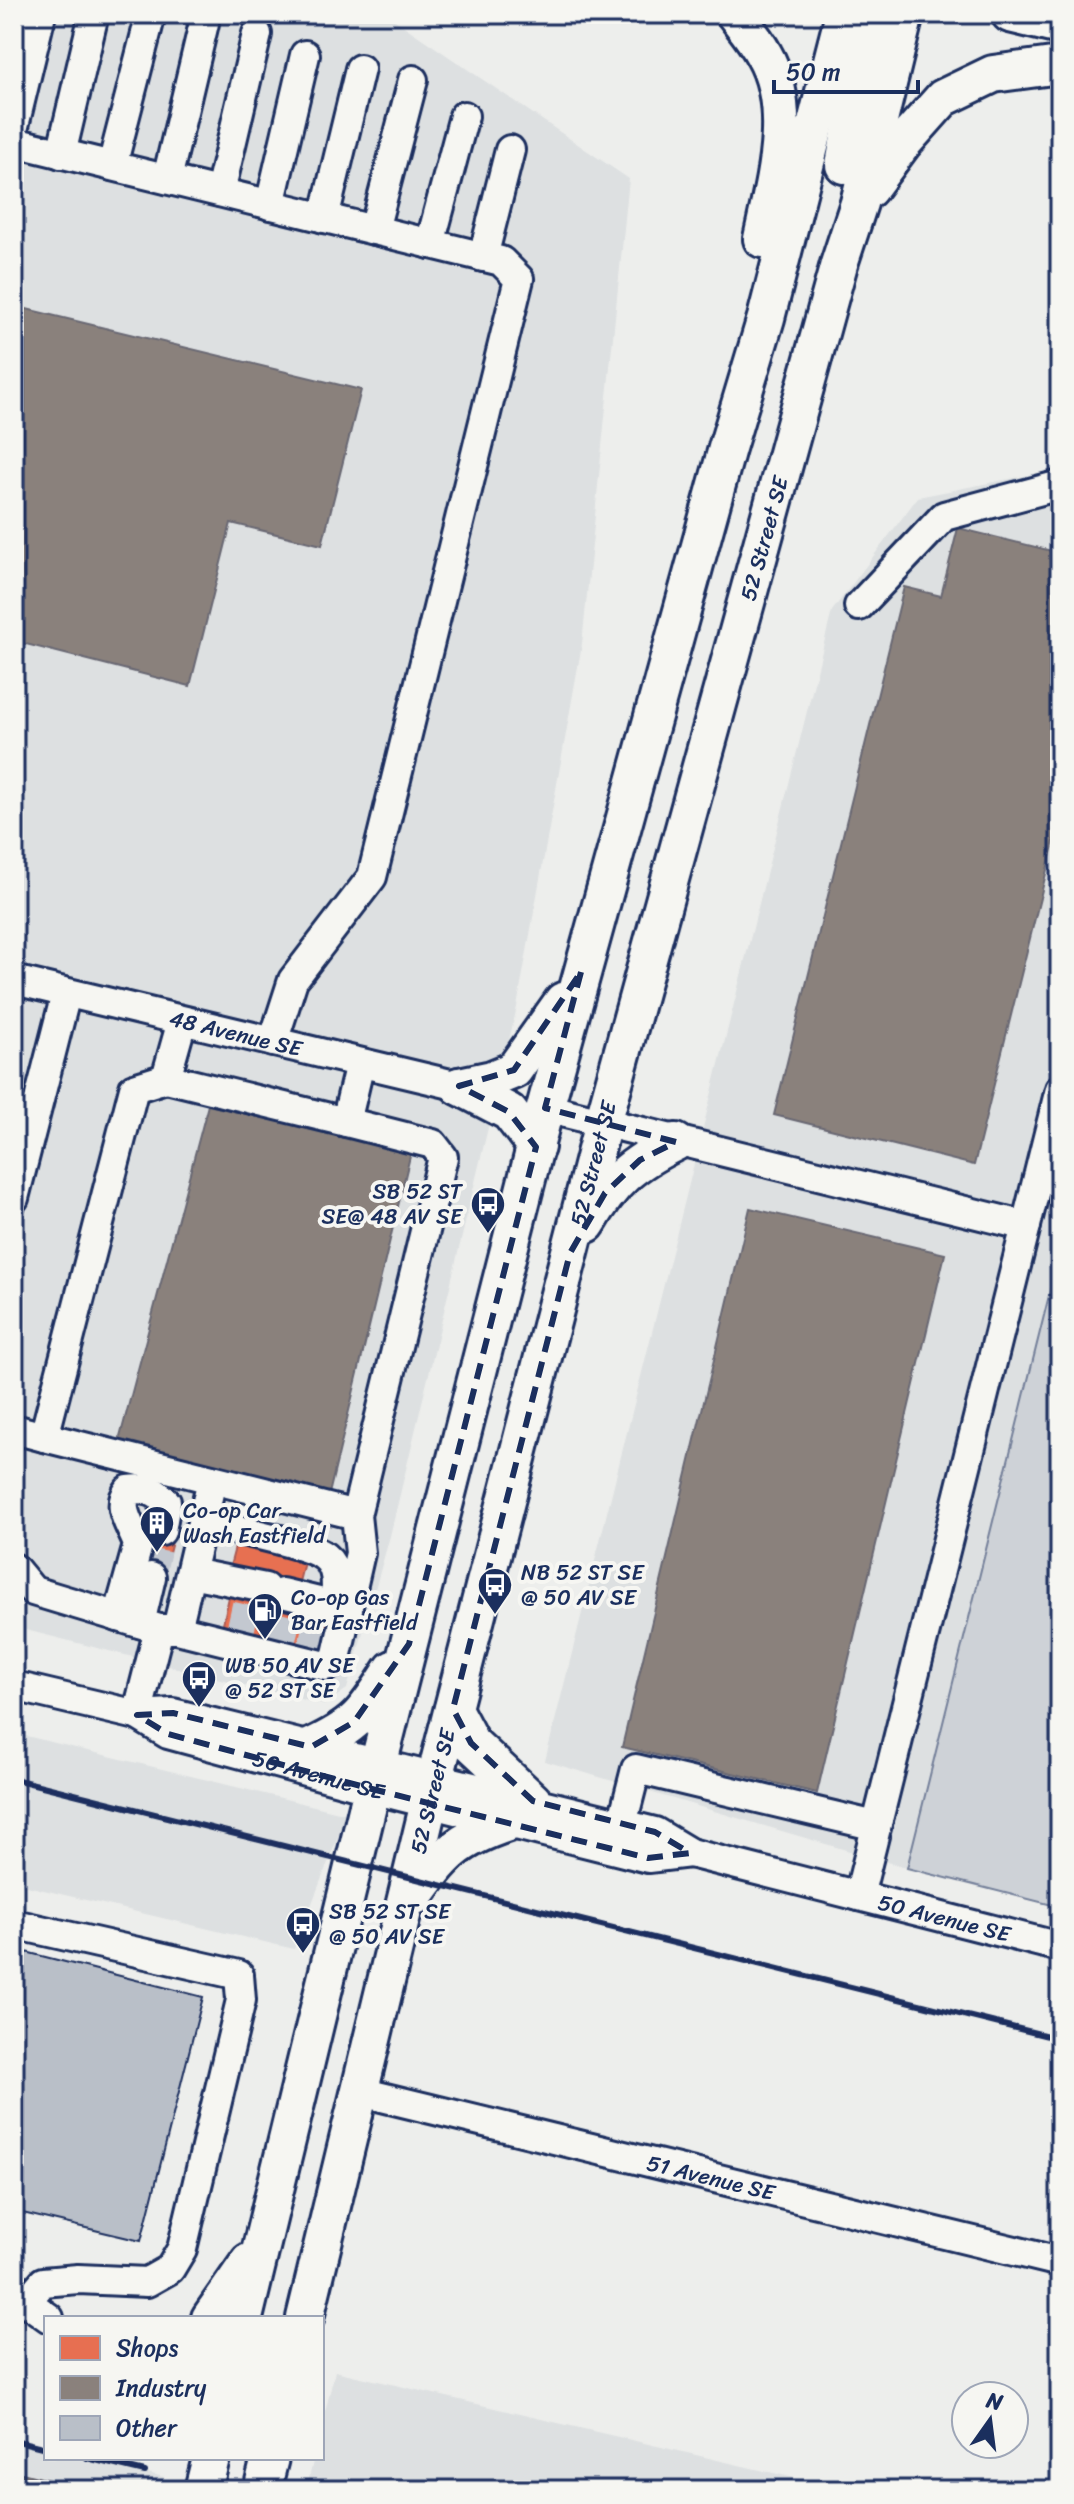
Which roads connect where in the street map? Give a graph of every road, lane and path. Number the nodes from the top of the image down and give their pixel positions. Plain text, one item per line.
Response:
1 (41, 14) edge
2 (94, 14) edge
3 (151, 14) edge
4 (735, 14) edge
5 (844, 14) edge
6 (872, 14) edge
7 (905, 14) edge
8 (1010, 14) edge
9 (204, 23) dead end
10 (1060, 26) edge
11 (257, 34) dead end
12 (305, 55) dead end
13 (1060, 65) edge
14 (360, 69) dead end
15 (413, 80) dead end
16 (464, 116) dead end
17 (14, 126) edge
18 (14, 142) edge
19 (510, 150) dead end
20 (61, 154) junction
21 (112, 166) junction
22 (167, 179) junction
23 (220, 192) junction
24 (859, 203) junction
25 (270, 205) junction
26 (324, 218) junction
27 (374, 230) junction
28 (430, 244) junction
29 (483, 257) junction
30 (839, 264) junction
31 (727, 448) junction
32 (1060, 485) edge
33 (859, 606) dead end
34 (581, 972) junction
35 (14, 980) edge
36 (66, 994) junction
37 (182, 1021) junction
38 (273, 1042) junction
39 (360, 1063) junction
40 (166, 1078) junction
41 (459, 1086) junction
42 (1060, 1089) edge
43 (545, 1108) junction
44 (346, 1122) junction
45 (603, 1123) junction
46 (676, 1142) junction
47 (536, 1147) junction
48 (14, 1198) edge
49 (1026, 1226) junction
50 (570, 1253) junction
51 (14, 1429) edge
52 (44, 1437) junction
53 (127, 1458) junction
54 (212, 1480) junction
55 (129, 1490) junction
56 (356, 1515) junction
57 (203, 1522) junction
58 (161, 1531) tunnel mouth
59 (14, 1568) edge
60 (191, 1573) junction
61 (151, 1577) tunnel mouth
62 (330, 1609) junction
63 (148, 1625) junction
64 (409, 1644) junction
65 (14, 1686) edge
66 (453, 1709) junction
67 (137, 1715) junction
68 (311, 1747) junction
69 (375, 1777) junction
70 (432, 1791) junction
71 (520, 1812) junction
72 (622, 1824) junction
73 (876, 1826) junction
74 (690, 1853) junction
75 (859, 1896) junction
76 (403, 1913) junction
77 (14, 1924) edge
78 (1060, 1947) edge
79 (361, 2092) junction
80 (260, 2248) junction
81 (1060, 2262) edge
82 (20, 2297) edge
83 (46, 2316) edge
84 (211, 2316) edge
85 (244, 2316) edge
86 (305, 2316) edge
87 (210, 2460) edge
88 (270, 2460) edge
89 (203, 2490) edge
90 (262, 2490) edge

1 - 17 street
2 - 20 street
3 - 21 street
4 - 31 main road
5 - 31 main road
6 - 30 main road
7 - 24 main road, 52 Street SE
8 - 10 main road
9 - 22 street
11 - 23 street
12 - 25 street
13 - 24 main road
14 - 26 street
15 - 27 street
16 - 28 street
18 - 20 street
19 - 29 street
20 - 21 street
21 - 22 street
22 - 23 street
23 - 25 street
24 - 30 main road, 52 Street SE
25 - 26 street
26 - 27 street
27 - 28 street
28 - 29 street
29 - 38 street
30 - 45 main road, 52 Street SE
31 - 34 main road
32 - 33 street
34 - 41 main road
34 - 43 main road
35 - 36 street, 48 Avenue SE
36 - 37 street, 48 Avenue SE
36 - 48 street
37 - 38 street, 48 Avenue SE
37 - 40 street
38 - 39 street, 48 Avenue SE
39 - 41 street, 48 Avenue SE
39 - 44 street
40 - 44 street
40 - 52 street
41 - 47 main road
42 - 49 street
43 - 45 street
43 - 47 main road
44 - 56 street
45 - 46 street
45 - 50 main road, 52 Street SE
46 - 49 street
46 - 50 main road
47 - 64 main road
49 - 73 street
50 - 66 main road, 52 Street SE
51 - 52 street
52 - 53 street
53 - 54 street
53 - 55 street
54 - 56 street
54 - 57 street
55 - 58 street
55 - 63 street
56 - 62 street
57 - 60 street
57 - 62 street
59 - 63 street
60 - 62 street
60 - 63 street
61 - 63 street
62 - 63 street
63 - 67 street
64 - 68 main road
64 - 69 main road
65 - 67 street, 50 Avenue SE
66 - 70 main road, 52 Street SE
66 - 71 main road
67 - 68 street, 50 Avenue SE
67 - 69 street, 50 Avenue SE
68 - 69 street, 50 Avenue SE
69 - 70 street, 50 Avenue SE
69 - 80 main road
70 - 71 street, 50 Avenue SE
70 - 76 main road, 52 Street SE
71 - 72 street, 50 Avenue SE
71 - 74 street, 50 Avenue SE
71 - 76 main road
72 - 73 street
72 - 74 street, 50 Avenue SE
73 - 75 street
74 - 75 street, 50 Avenue SE
75 - 78 street, 50 Avenue SE
76 - 79 main road, 52 Street SE
77 - 82 street
79 - 81 street, 51 Avenue SE
79 - 86 main road, 52 Street SE
80 - 84 main road
80 - 85 main road
82 - 83 street
87 - 89 main road
88 - 90 main road

